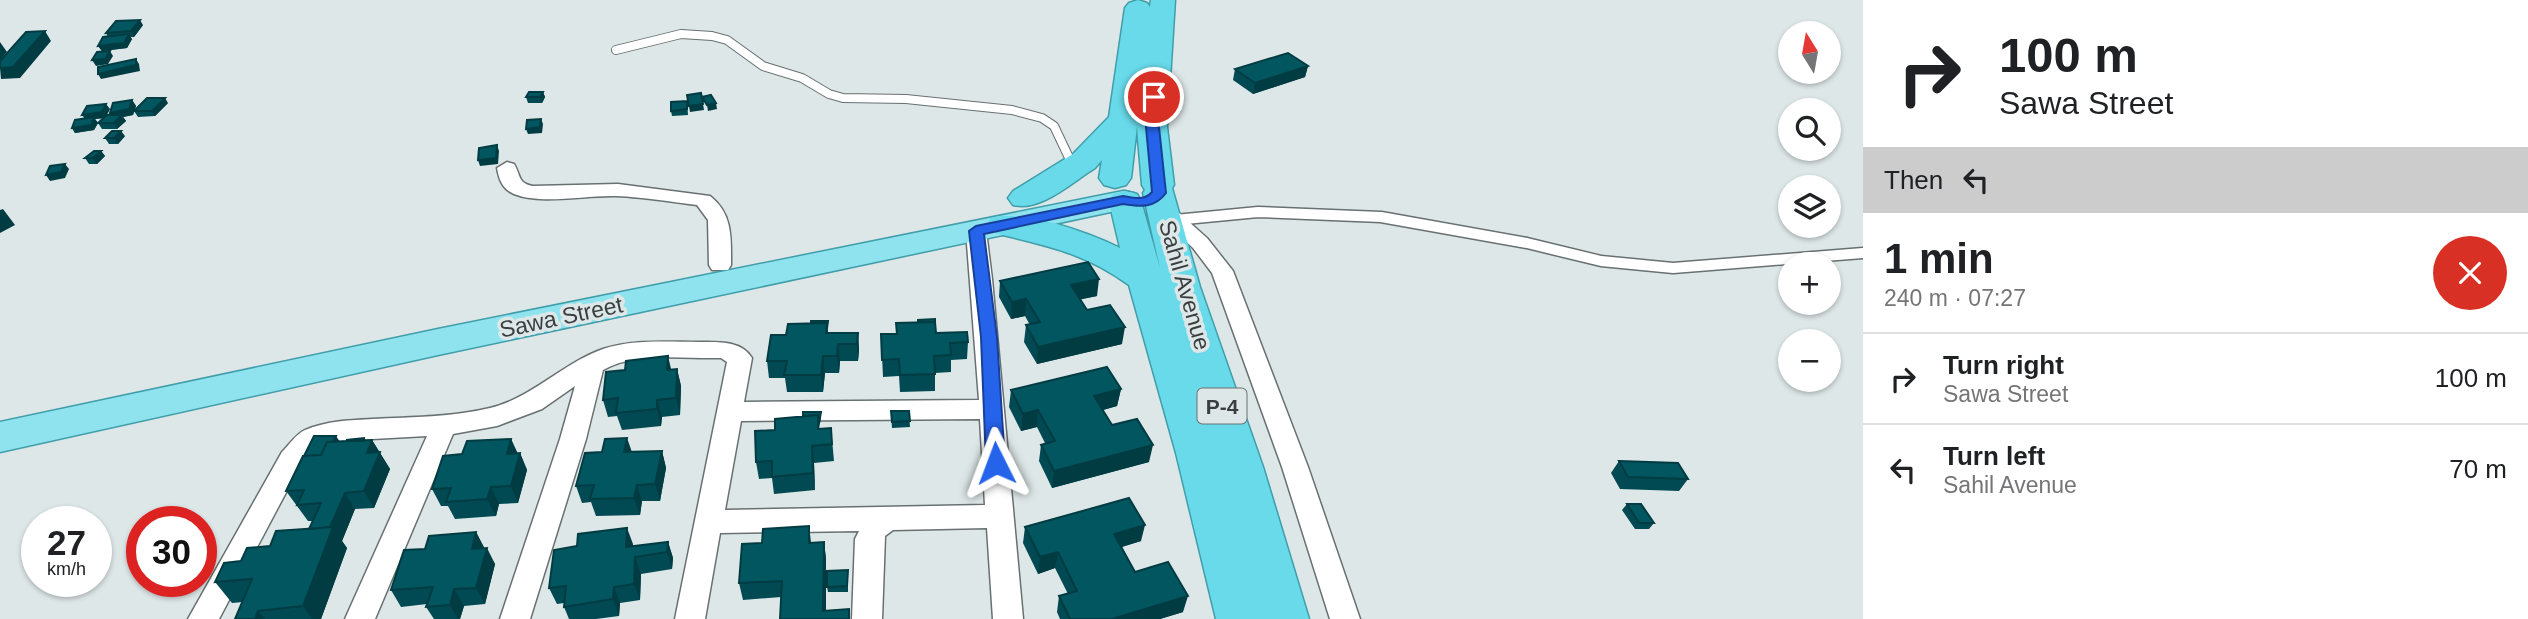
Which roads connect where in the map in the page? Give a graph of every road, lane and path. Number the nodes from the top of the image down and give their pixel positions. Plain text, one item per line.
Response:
1 (1140, 0) edge
2 (1163, 0) edge
3 (616, 50) dead end
4 (1135, 103) junction
5 (1074, 167) junction
6 (507, 168) dead end
7 (1141, 196) junction
8 (1001, 218) junction
9 (1863, 253) edge
10 (1847, 255) junction
11 (1863, 261) edge
12 (720, 265) junction
13 (1145, 279) junction
14 (592, 367) junction
15 (993, 409) junction
16 (729, 411) junction
17 (0, 415) edge
18 (444, 425) junction
19 (0, 437) edge
20 (999, 516) junction
21 (888, 519) junction
22 (708, 522) junction
23 (203, 619) edge
24 (360, 619) edge
25 (515, 619) edge
26 (690, 619) edge
27 (867, 619) edge
28 (1008, 619) edge
29 (1240, 619) edge
30 (1285, 619) edge
31 (1345, 619) edge

1 - 4 highway, P-4
2 - 4 highway, Sahil Avenue / P-4
3 - 5 lane
4 - 5 highway
4 - 7 highway, P-4
4 - 7 highway, Sahil Avenue / P-4
5 - 8 highway
6 - 12 street
7 - 8 main road, Sawa Street
7 - 10 lane
7 - 13 highway, Sahil Avenue / P-4
7 - 30 highway, Sahil Avenue / P-4
7 - 31 street
8 - 12 main road, Sawa Street
8 - 13 highway
8 - 15 street
8 - 19 main road, Sawa Street
9 - 10 lane
10 - 11 lane
12 - 17 main road, Sawa Street
13 - 29 highway, Sahil Avenue / P-4
14 - 16 street
14 - 18 street
14 - 25 street
15 - 16 street
15 - 20 street
16 - 22 street
18 - 23 street
18 - 24 street
20 - 21 street
20 - 28 street
21 - 22 street
21 - 27 street
22 - 26 street

